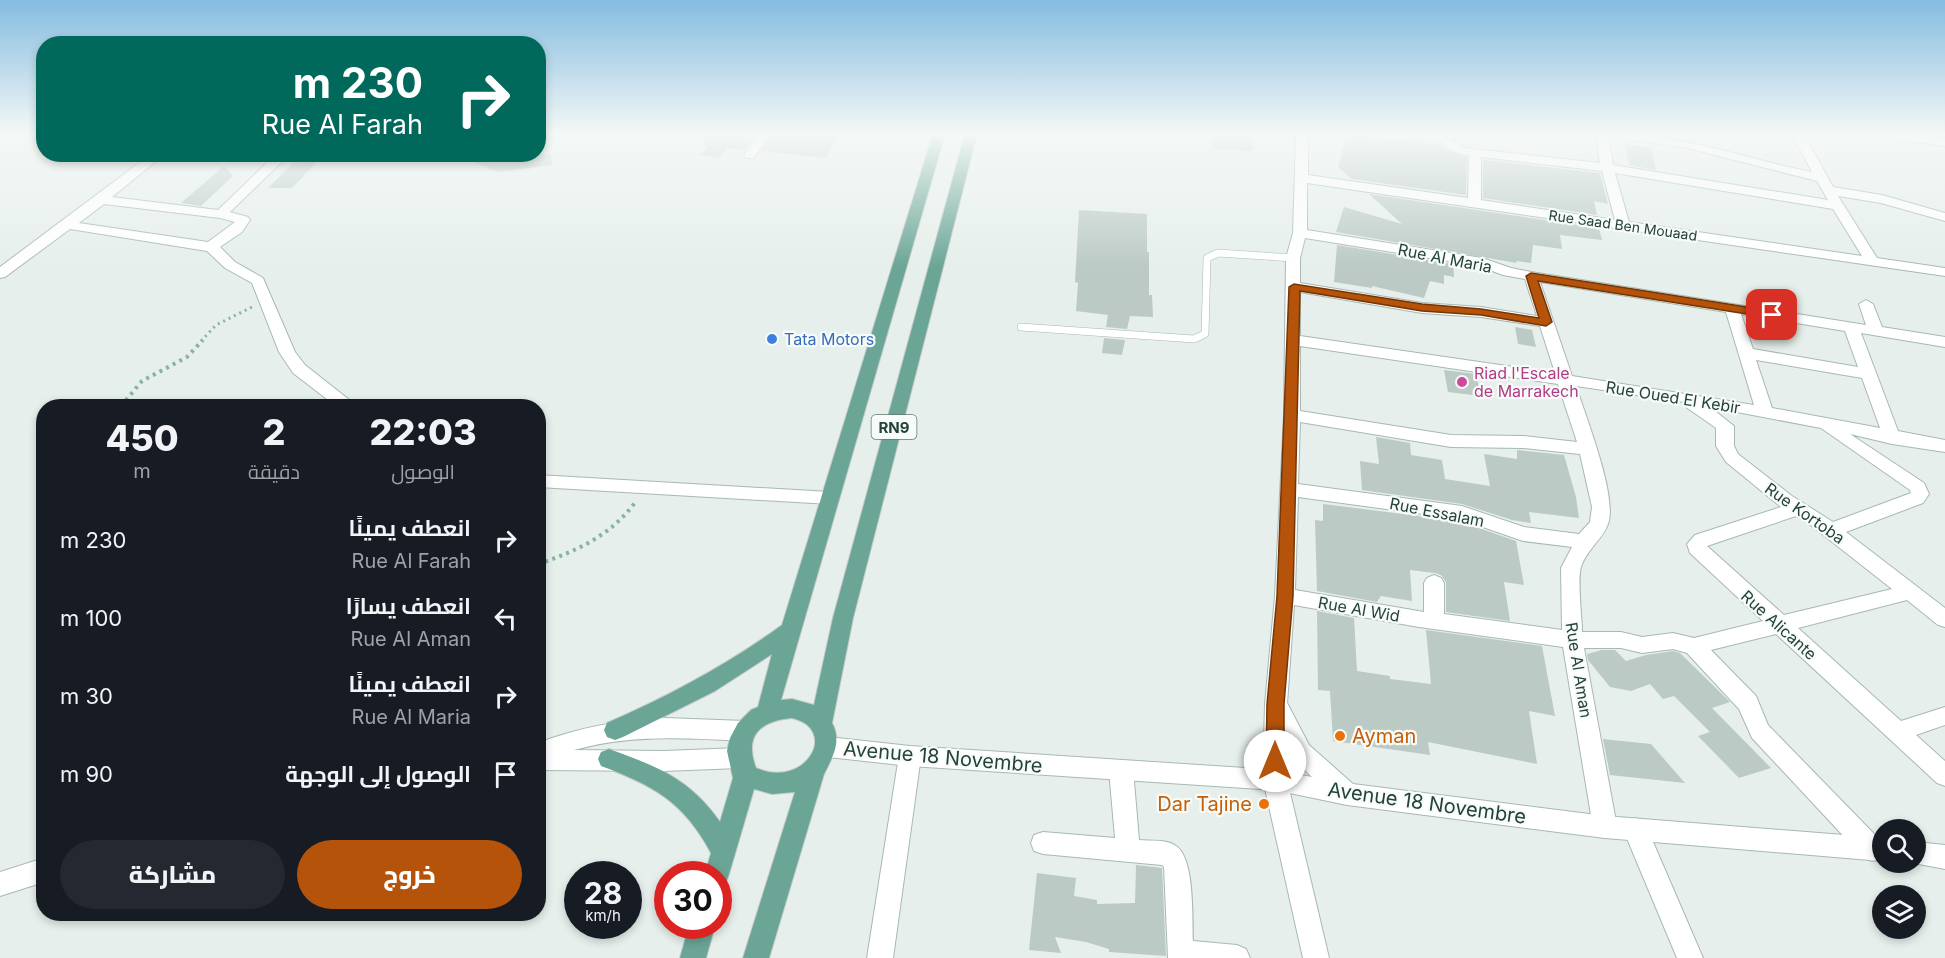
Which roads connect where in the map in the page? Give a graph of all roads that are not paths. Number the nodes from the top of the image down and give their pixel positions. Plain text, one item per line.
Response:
1 (1300, 178) edge
2 (128, 179) edge
3 (258, 179) edge
4 (926, 179) edge
5 (959, 179) edge
6 (1305, 179) edge
7 (1474, 179) edge
8 (1610, 179) edge
9 (1672, 179) edge
10 (1808, 179) edge
11 (1821, 179) edge
12 (1824, 184) junction
13 (101, 200) junction
14 (1474, 204) junction
15 (1838, 206) junction
16 (221, 214) junction
17 (1945, 217) edge
18 (68, 225) junction
19 (1623, 225) junction
20 (1300, 233) junction
21 (211, 248) junction
22 (1293, 258) junction
23 (1872, 261) junction
24 (1945, 272) edge
25 (0, 274) edge
26 (1531, 276) junction
27 (1294, 287) junction
28 (1866, 304) dead end
29 (1732, 308) junction
30 (1546, 322) junction
31 (1021, 327) dead end
32 (1851, 327) junction
33 (1876, 331) junction
34 (1294, 340) junction
35 (1945, 342) edge
36 (1746, 353) junction
37 (1868, 374) junction
38 (1566, 381) junction
39 (1683, 398) junction
40 (337, 399) edge
41 (1765, 412) junction
42 (1292, 415) junction
43 (1820, 423) junction
44 (1892, 438) junction
45 (1945, 446) edge
46 (1588, 449) junction
47 (546, 483) edge
48 (1288, 489) junction
49 (830, 498) junction
50 (1798, 508) junction
51 (1831, 530) junction
52 (1584, 542) junction
53 (1434, 584) dead end
54 (1910, 592) junction
55 (1285, 596) junction
56 (1942, 613) edge
57 (1434, 620) junction
58 (1780, 625) junction
59 (792, 628) junction
60 (1572, 640) junction
61 (1694, 646) junction
62 (1276, 704) junction
63 (768, 712) junction
64 (1945, 716) edge
65 (821, 722) junction
66 (615, 730) junction
67 (745, 731) junction
68 (1898, 732) junction
69 (828, 747) junction
70 (546, 750) edge
71 (910, 756) junction
72 (609, 759) junction
73 (546, 760) edge
74 (742, 767) junction
75 (1121, 770) junction
76 (813, 772) junction
77 (1945, 776) edge
78 (1275, 780) junction
79 (1347, 794) junction
80 (1605, 827) junction
81 (1635, 830) junction
82 (1043, 843) dead end
83 (1872, 845) edge
84 (1128, 850) junction
85 (1872, 850) edge
86 (1926, 855) edge
87 (1945, 857) edge
88 (719, 861) edge
89 (720, 861) edge
90 (36, 873) edge
91 (0, 884) edge
92 (698, 939) edge
93 (1181, 956) edge
94 (693, 958) edge
95 (756, 958) edge
96 (880, 958) edge
97 (1238, 958) edge
98 (1316, 958) edge
99 (1690, 958) edge

1 - 20 street
2 - 13 street
3 - 16 street
4 - 49 main road, RN9
5 - 65 main road, RN9
6 - 14 street, Rue Saad Ben Mouaad
7 - 14 street
8 - 19 street
9 - 15 street
10 - 12 street
11 - 12 street
12 - 15 street
12 - 17 street
13 - 16 street
13 - 18 street
14 - 19 street, Rue Saad Ben Mouaad
15 - 23 street
16 - 21 street
18 - 21 street
18 - 25 street
19 - 23 street, Rue Saad Ben Mouaad
20 - 22 street
20 - 26 street, Rue Al Maria
21 - 40 street
22 - 27 street
22 - 31 lane
23 - 24 street, Rue Saad Ben Mouaad
26 - 29 street, Rue Al Maria
26 - 30 street, Rue Al Aman
27 - 30 street
27 - 34 street
28 - 33 street
29 - 32 street, Rue Al Maria
29 - 36 street
30 - 38 street, Rue Al Aman
32 - 33 street, Rue Al Maria
32 - 37 street
33 - 35 street, Rue Al Maria
34 - 38 street, Rue Oued El Kebir
34 - 42 street
36 - 37 street
36 - 41 street
37 - 44 street
38 - 39 street, Rue Oued El Kebir
38 - 46 street, Rue Al Aman
39 - 41 street, Rue Oued El Kebir
39 - 50 street, Rue Kortoba
41 - 43 street, Rue Oued El Kebir
42 - 46 street
42 - 48 street
43 - 44 street, Rue Oued El Kebir
43 - 51 street
44 - 45 street, Rue Oued El Kebir
46 - 52 street, Rue Al Aman
47 - 49 street
48 - 52 street, Rue Essalam
48 - 55 street
49 - 59 main road, RN9
50 - 51 street, Rue Kortoba
50 - 58 street, Rue Alicante
51 - 54 street, Rue Kortoba
52 - 60 street, Rue Al Aman
53 - 57 street
54 - 56 street, Rue Kortoba
54 - 58 street
55 - 57 street, Rue Al Wid
55 - 62 street
57 - 60 street, Rue Al Wid
58 - 61 street
58 - 68 street, Rue Alicante
59 - 63 main road, RN9
59 - 66 main road
60 - 61 street, Rue Al Wid
60 - 80 street, Rue Al Aman
61 - 83 street
62 - 78 street
62 - 79 street
63 - 65 main road
63 - 67 main road
64 - 68 street
65 - 69 main road, RN9
66 - 67 street
66 - 70 street
67 - 74 main road
68 - 77 street, Rue Alicante
69 - 71 street, Avenue 18 Novembre
69 - 76 main road
71 - 75 street, Avenue 18 Novembre
71 - 96 street
72 - 73 street
72 - 74 street
72 - 88 main road
74 - 76 main road
74 - 89 main road
75 - 78 street, Avenue 18 Novembre
75 - 84 street
76 - 95 main road
78 - 79 street, Avenue 18 Novembre
78 - 98 street
79 - 80 street, Avenue 18 Novembre
80 - 81 street, Avenue 18 Novembre
81 - 85 street, Avenue 18 Novembre
81 - 99 street
82 - 84 street
84 - 93 street
86 - 87 street
90 - 91 street
92 - 94 main road
93 - 97 street

